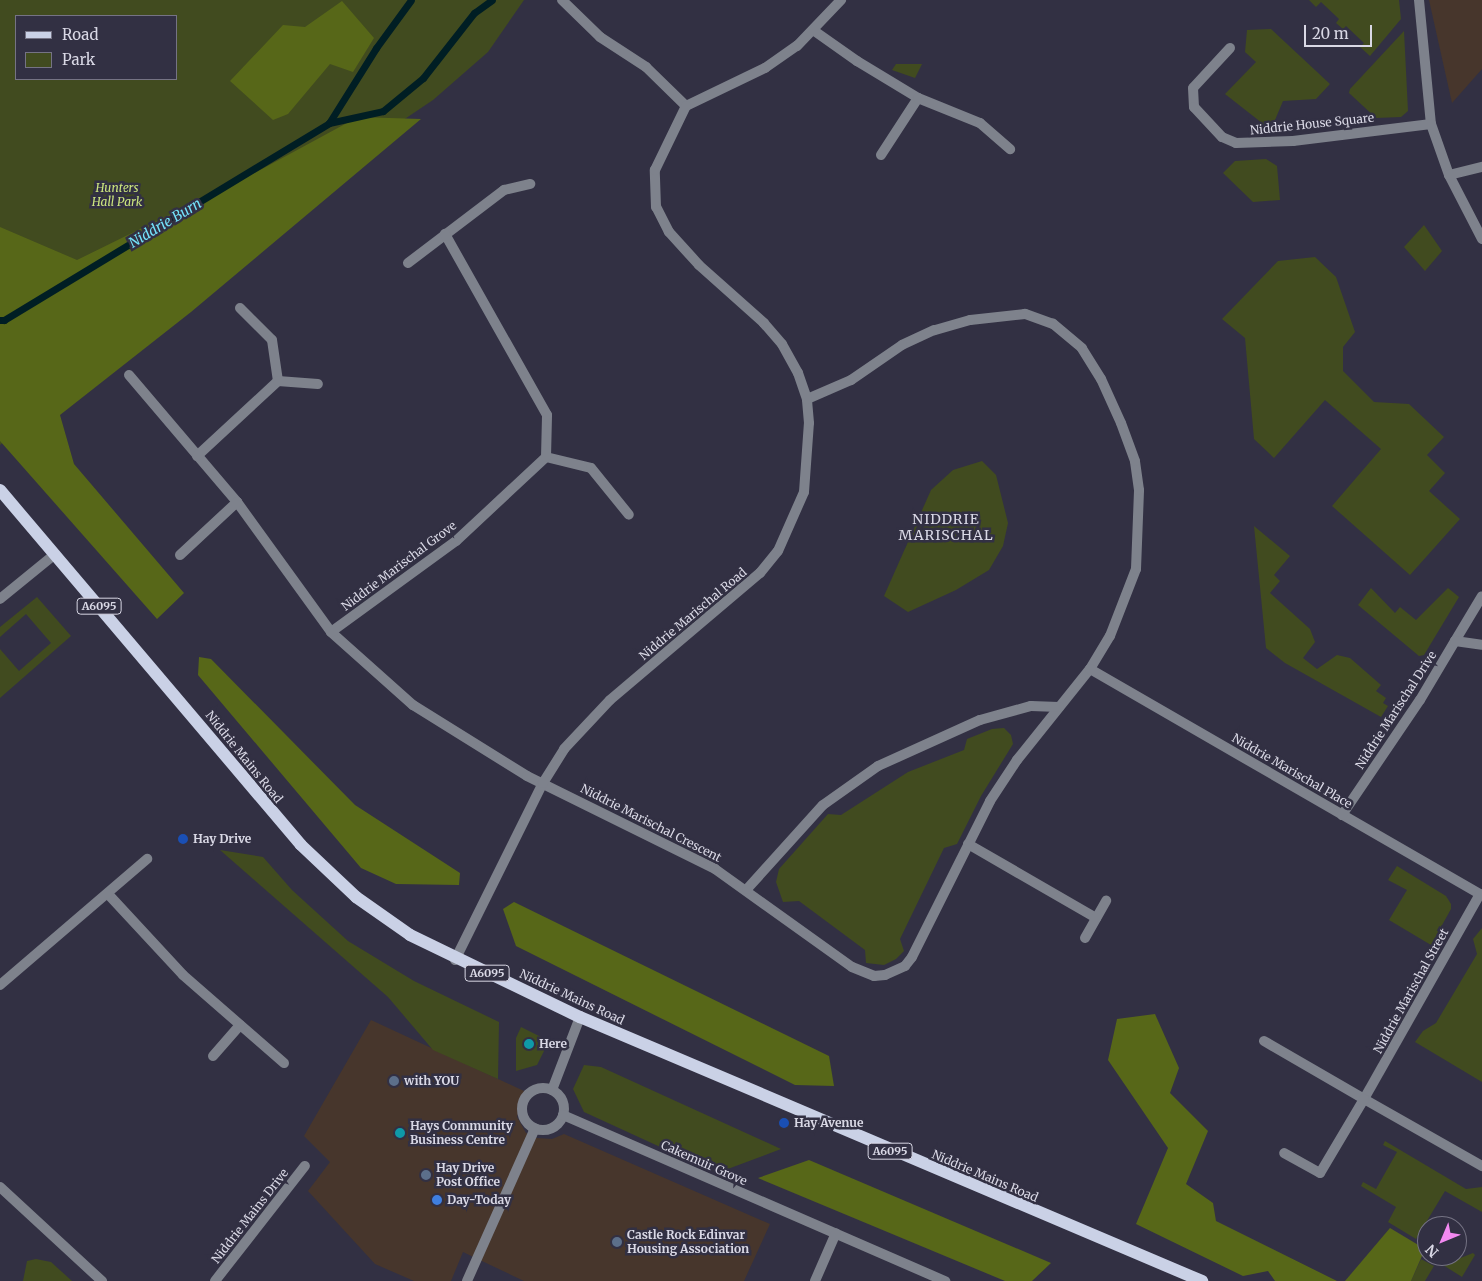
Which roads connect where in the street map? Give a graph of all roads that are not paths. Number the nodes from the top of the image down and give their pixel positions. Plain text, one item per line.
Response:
1 (562, 0) edge
2 (841, 0) edge
3 (1419, 0) edge
4 (813, 30) junction
5 (1230, 48) dead end
6 (918, 98) junction
7 (686, 106) junction
8 (1431, 124) junction
9 (1010, 149) dead end
10 (880, 155) dead end
11 (1482, 167) edge
12 (1449, 174) junction
13 (530, 184) dead end
14 (445, 234) junction
15 (1482, 239) edge
16 (408, 264) dead end
17 (240, 308) dead end
18 (129, 375) dead end
19 (278, 381) junction
20 (318, 384) dead end
21 (807, 399) junction
22 (197, 456) junction
23 (546, 457) junction
24 (0, 490) edge
25 (237, 502) junction
26 (629, 515) dead end
27 (55, 554) junction
28 (180, 555) dead end
29 (1482, 596) edge
30 (0, 599) edge
31 (331, 632) junction
32 (1455, 641) junction
33 (1482, 645) edge
34 (1090, 669) junction
35 (1059, 707) junction
36 (542, 783) junction
37 (1342, 815) junction
38 (968, 844) junction
39 (147, 859) dead end
40 (747, 889) junction
41 (108, 894) junction
42 (1481, 895) edge
43 (1106, 901) dead end
44 (1096, 918) junction
45 (1085, 938) dead end
46 (455, 960) junction
47 (0, 984) edge
48 (580, 1018) junction
49 (240, 1025) junction
50 (1264, 1041) dead end
51 (213, 1056) dead end
52 (284, 1063) dead end
53 (552, 1090) junction
54 (1364, 1099) junction
55 (563, 1115) junction
56 (535, 1128) junction
57 (1284, 1153) dead end
58 (304, 1166) dead end
59 (1482, 1166) edge
60 (0, 1187) edge
61 (836, 1233) junction
62 (102, 1281) edge
63 (214, 1281) edge
64 (467, 1281) edge
65 (815, 1281) edge
66 (945, 1281) edge
67 (1202, 1281) edge

1 - 7 street
2 - 4 street
3 - 8 street
4 - 6 street
4 - 7 street
5 - 8 street, Niddrie House Square
6 - 9 street
6 - 10 street
7 - 21 street, Niddrie Marischal Road
8 - 12 street
11 - 12 street
12 - 15 street
13 - 14 street
14 - 16 street
14 - 23 street
17 - 19 street
18 - 22 street
19 - 20 street
19 - 22 street
21 - 34 street, Niddrie Marischal Crescent
21 - 36 street, Niddrie Marischal Road
22 - 25 street
23 - 26 street
23 - 31 street, Niddrie Marischal Grove
24 - 27 main road, Niddrie Mains Road / A6095
25 - 28 street
25 - 31 street
27 - 30 street
27 - 46 main road, Niddrie Mains Road / A6095
29 - 32 street, Niddrie Marischal Drive
31 - 36 street
32 - 33 street
32 - 37 street, Niddrie Marischal Drive
34 - 35 street, Niddrie Marischal Crescent
34 - 37 street, Niddrie Marischal Place
35 - 38 street, Niddrie Marischal Crescent
35 - 40 street
36 - 40 street, Niddrie Marischal Crescent
36 - 46 street, Niddrie Marischal Road
37 - 42 street, Niddrie Marischal Place
38 - 40 street, Niddrie Marischal Crescent
38 - 44 street
39 - 41 street
41 - 47 street
41 - 49 street
42 - 54 street, Niddrie Marischal Street
43 - 44 street
44 - 45 street
46 - 48 main road, Niddrie Mains Road / A6095
48 - 53 street
48 - 67 main road, Niddrie Mains Road / A6095
49 - 51 street
49 - 52 street
50 - 54 street
53 - 55 street
53 - 56 street
54 - 57 street, Niddrie Marischal Street
54 - 59 street
55 - 56 street
55 - 61 street, Cakemuir Grove
56 - 64 street
58 - 63 street, Niddrie Mains Drive
60 - 62 street
61 - 65 street
61 - 66 street, Cakemuir Grove

